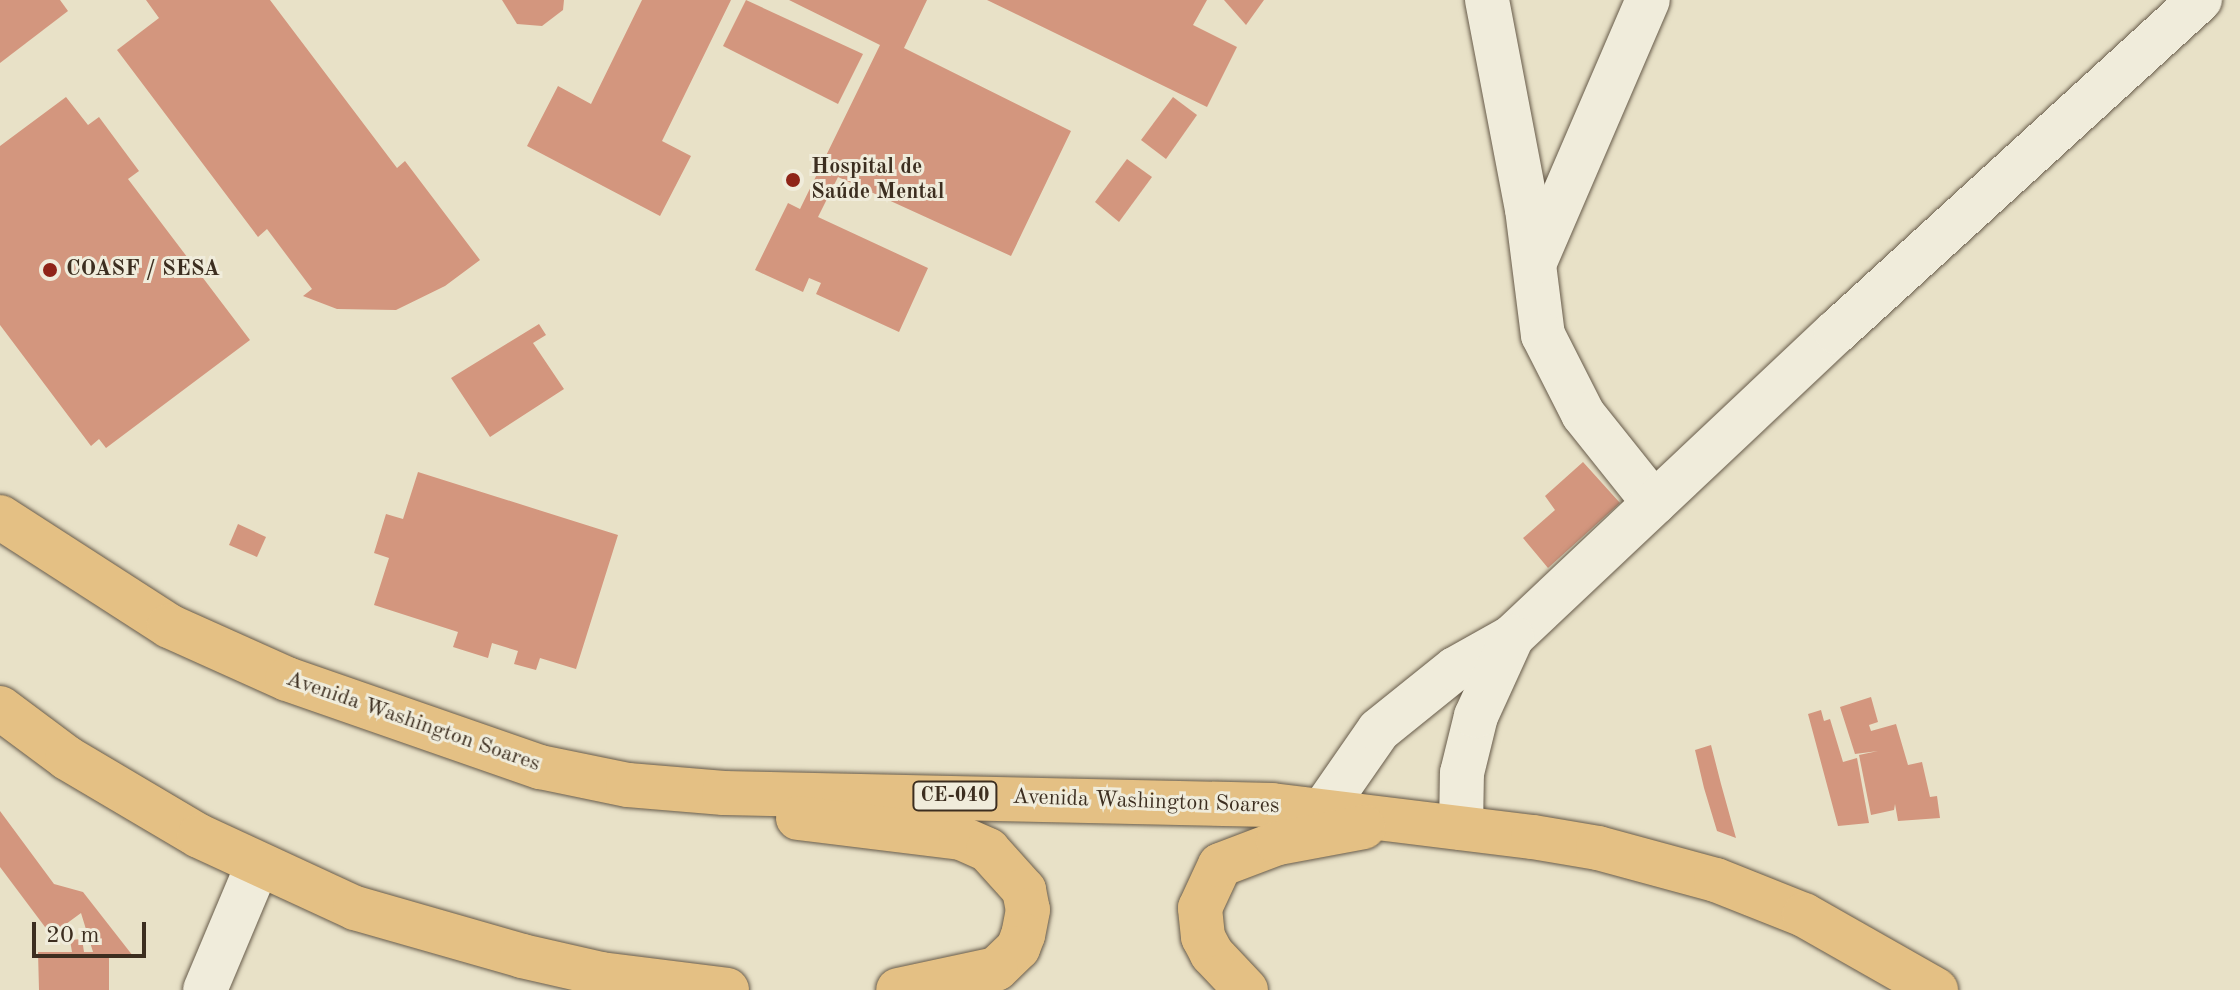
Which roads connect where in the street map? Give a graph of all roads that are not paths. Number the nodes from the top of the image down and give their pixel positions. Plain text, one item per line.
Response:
1 (1487, 0) edge
2 (1648, 0) edge
3 (2200, 0) edge
4 (1531, 271) junction
5 (1654, 503) junction
6 (0, 517) edge
7 (1512, 637) junction
8 (0, 708) edge
9 (724, 793) junction
10 (1324, 809) junction
11 (1398, 820) junction
12 (1461, 828) junction
13 (257, 866) junction
14 (713, 989) edge
15 (205, 990) edge
16 (898, 990) edge
17 (1246, 990) edge
18 (1936, 990) edge

1 - 4 street
2 - 4 street
3 - 5 street
4 - 5 street
5 - 7 street
6 - 9 highway, Avenida Washington Soares / CE-040
7 - 10 street
7 - 12 street
8 - 13 highway
9 - 10 highway, Avenida Washington Soares / CE-040
9 - 16 highway
10 - 11 highway, Avenida Washington Soares / CE-040
11 - 12 highway, Avenida Washington Soares / CE-040
11 - 17 highway
12 - 18 highway, Avenida Washington Soares / CE-040
13 - 14 highway
13 - 15 street

